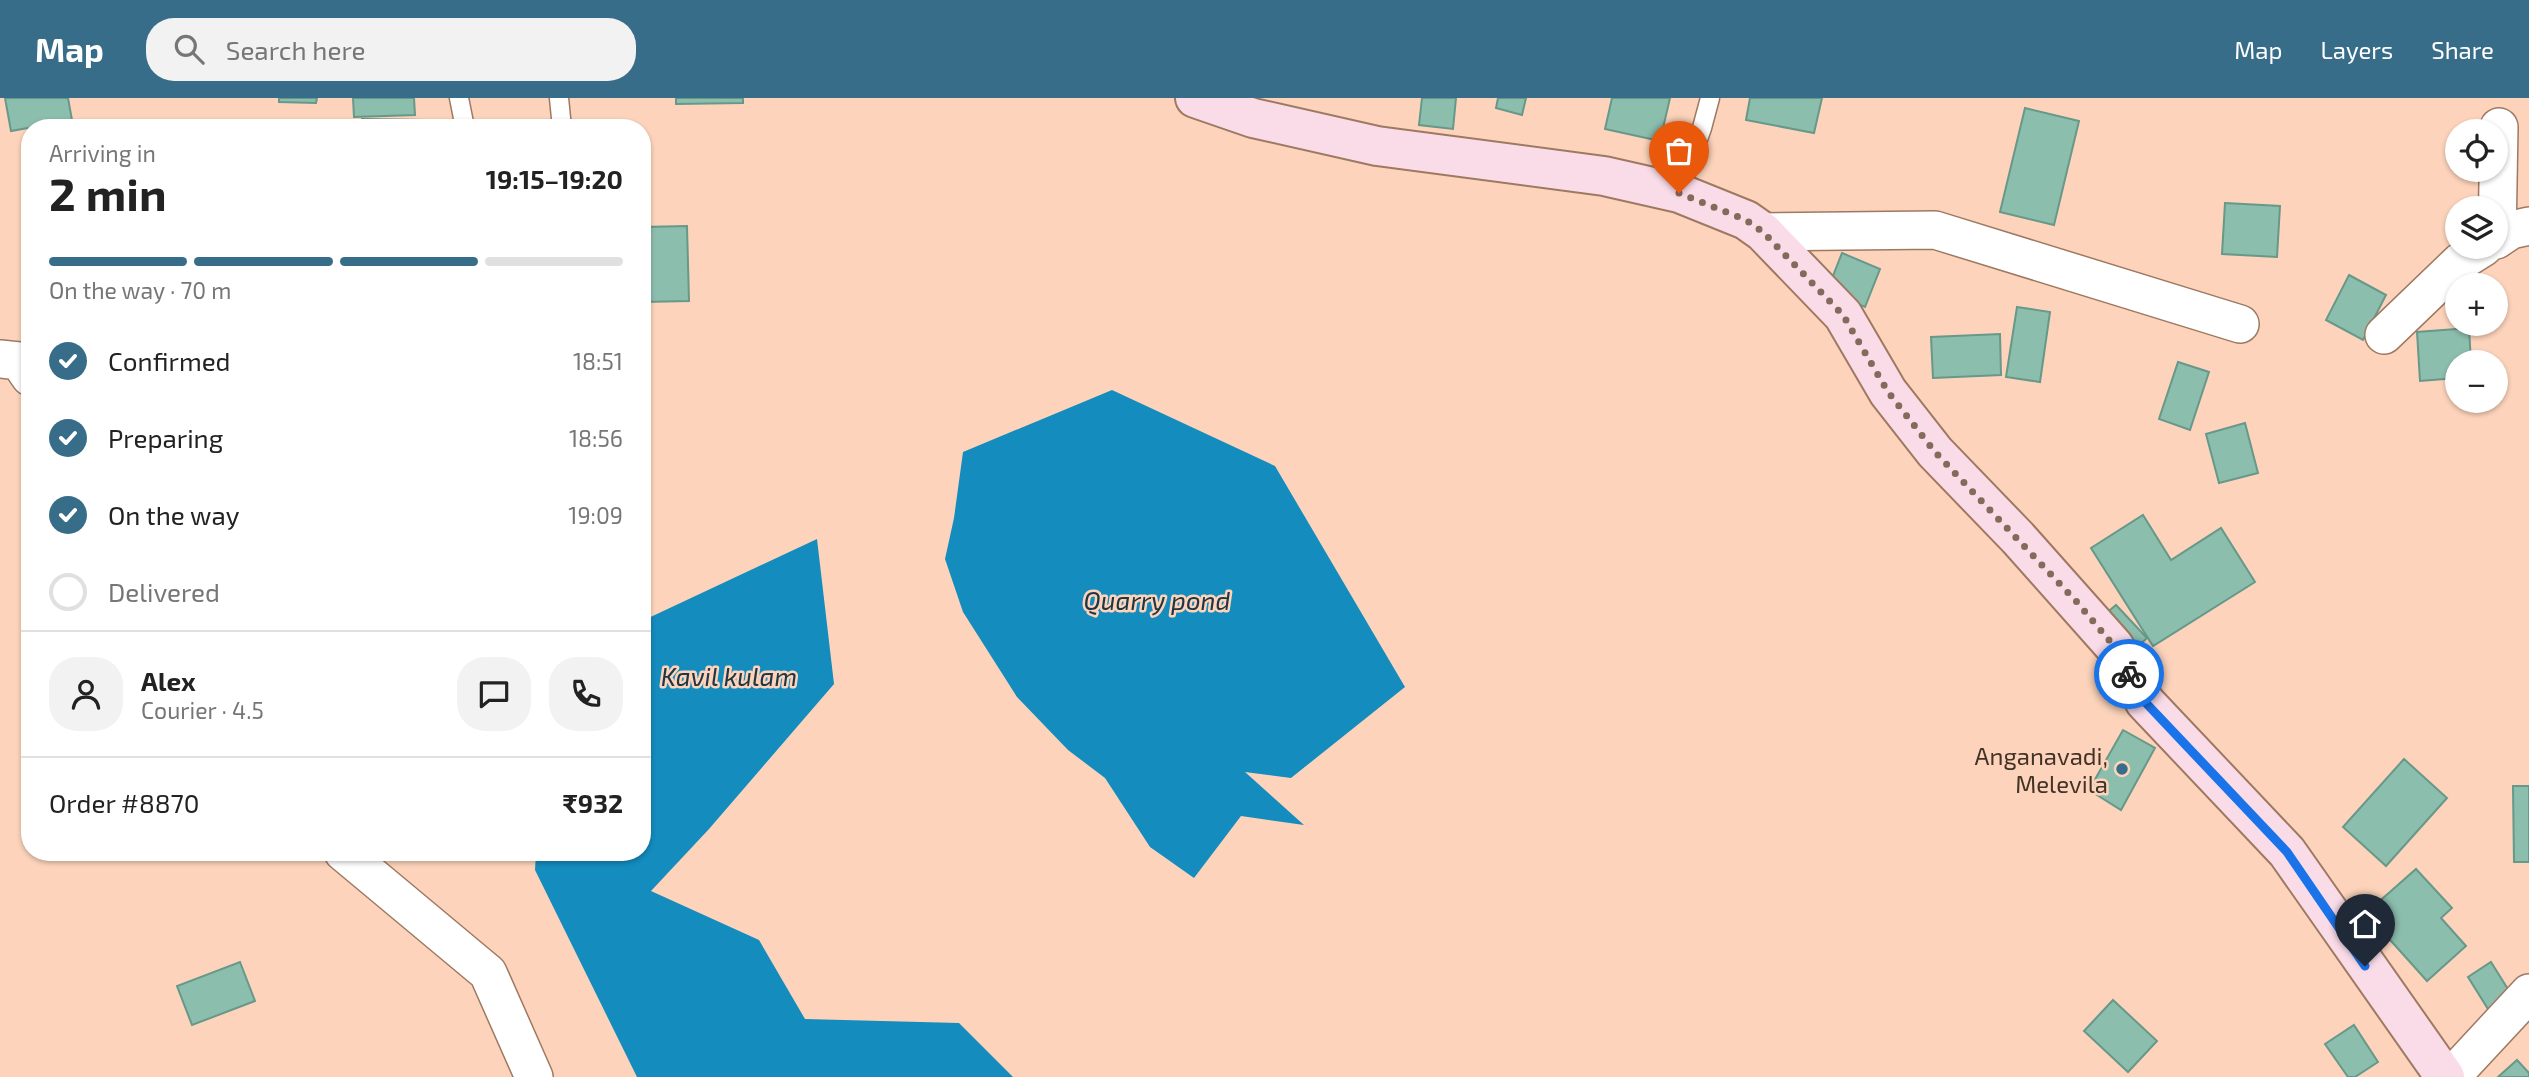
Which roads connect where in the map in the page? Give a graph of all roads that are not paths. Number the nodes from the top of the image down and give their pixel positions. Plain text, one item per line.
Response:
1 (459, 98) edge
2 (559, 98) edge
3 (1195, 98) edge
4 (1710, 98) edge
5 (463, 119) edge
6 (561, 119) edge
7 (1679, 193) junction
8 (1763, 232) junction
9 (2465, 259) edge
10 (2240, 324) dead end
11 (2384, 335) dead end
12 (0, 359) edge
13 (21, 364) edge
14 (354, 861) edge
15 (2529, 993) edge
16 (534, 1077) edge
17 (2445, 1077) edge
18 (2451, 1077) edge

1 - 5 lane
2 - 6 lane
3 - 7 main road
4 - 7 lane
7 - 8 main road
8 - 10 street
8 - 17 main road
9 - 11 street
12 - 13 street
14 - 16 street
15 - 18 street

